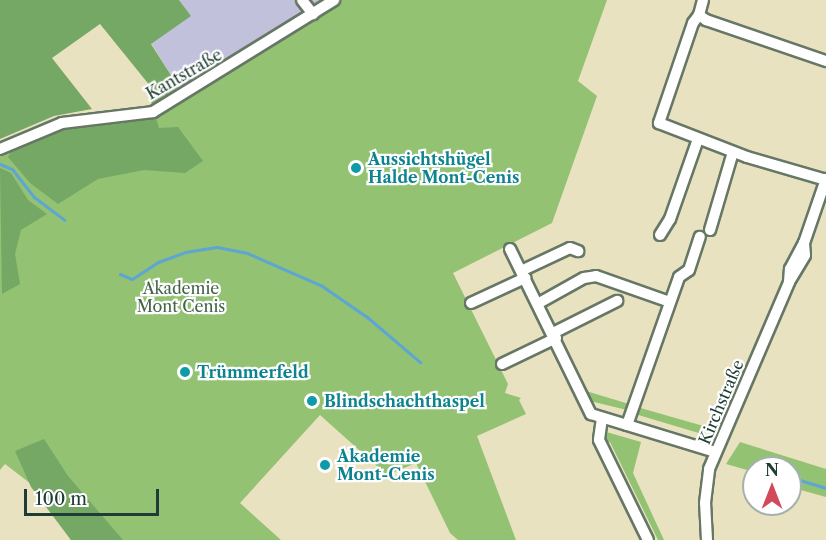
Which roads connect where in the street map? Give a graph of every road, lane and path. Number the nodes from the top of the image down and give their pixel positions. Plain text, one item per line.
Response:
1 (302, 0) edge
2 (334, 0) edge
3 (703, 0) edge
4 (313, 14) junction
5 (699, 15) junction
6 (826, 61) edge
7 (698, 139) junction
8 (0, 149) edge
9 (734, 152) junction
10 (826, 179) edge
11 (710, 230) dead end
12 (660, 235) dead end
13 (700, 237) dead end
14 (510, 249) dead end
15 (578, 251) dead end
16 (523, 275) junction
17 (617, 301) dead end
18 (670, 302) junction
19 (471, 303) dead end
20 (539, 303) junction
21 (554, 336) junction
22 (502, 364) dead end
23 (602, 418) junction
24 (627, 425) junction
25 (715, 452) junction
26 (648, 540) edge
27 (707, 540) edge

1 - 4 street
2 - 4 street, Kantstraße
3 - 5 street
4 - 8 street, Kantstraße
5 - 6 street
5 - 7 street
7 - 9 street
7 - 12 street
9 - 10 street
9 - 11 street
10 - 25 street, Kirchstraße
13 - 18 street
14 - 16 street
15 - 16 street
16 - 19 street
16 - 20 street
17 - 21 street
18 - 20 street
18 - 24 street
20 - 21 street
21 - 22 street
21 - 23 street
23 - 24 street
23 - 26 street
24 - 25 street
25 - 27 street, Kirchstraße

